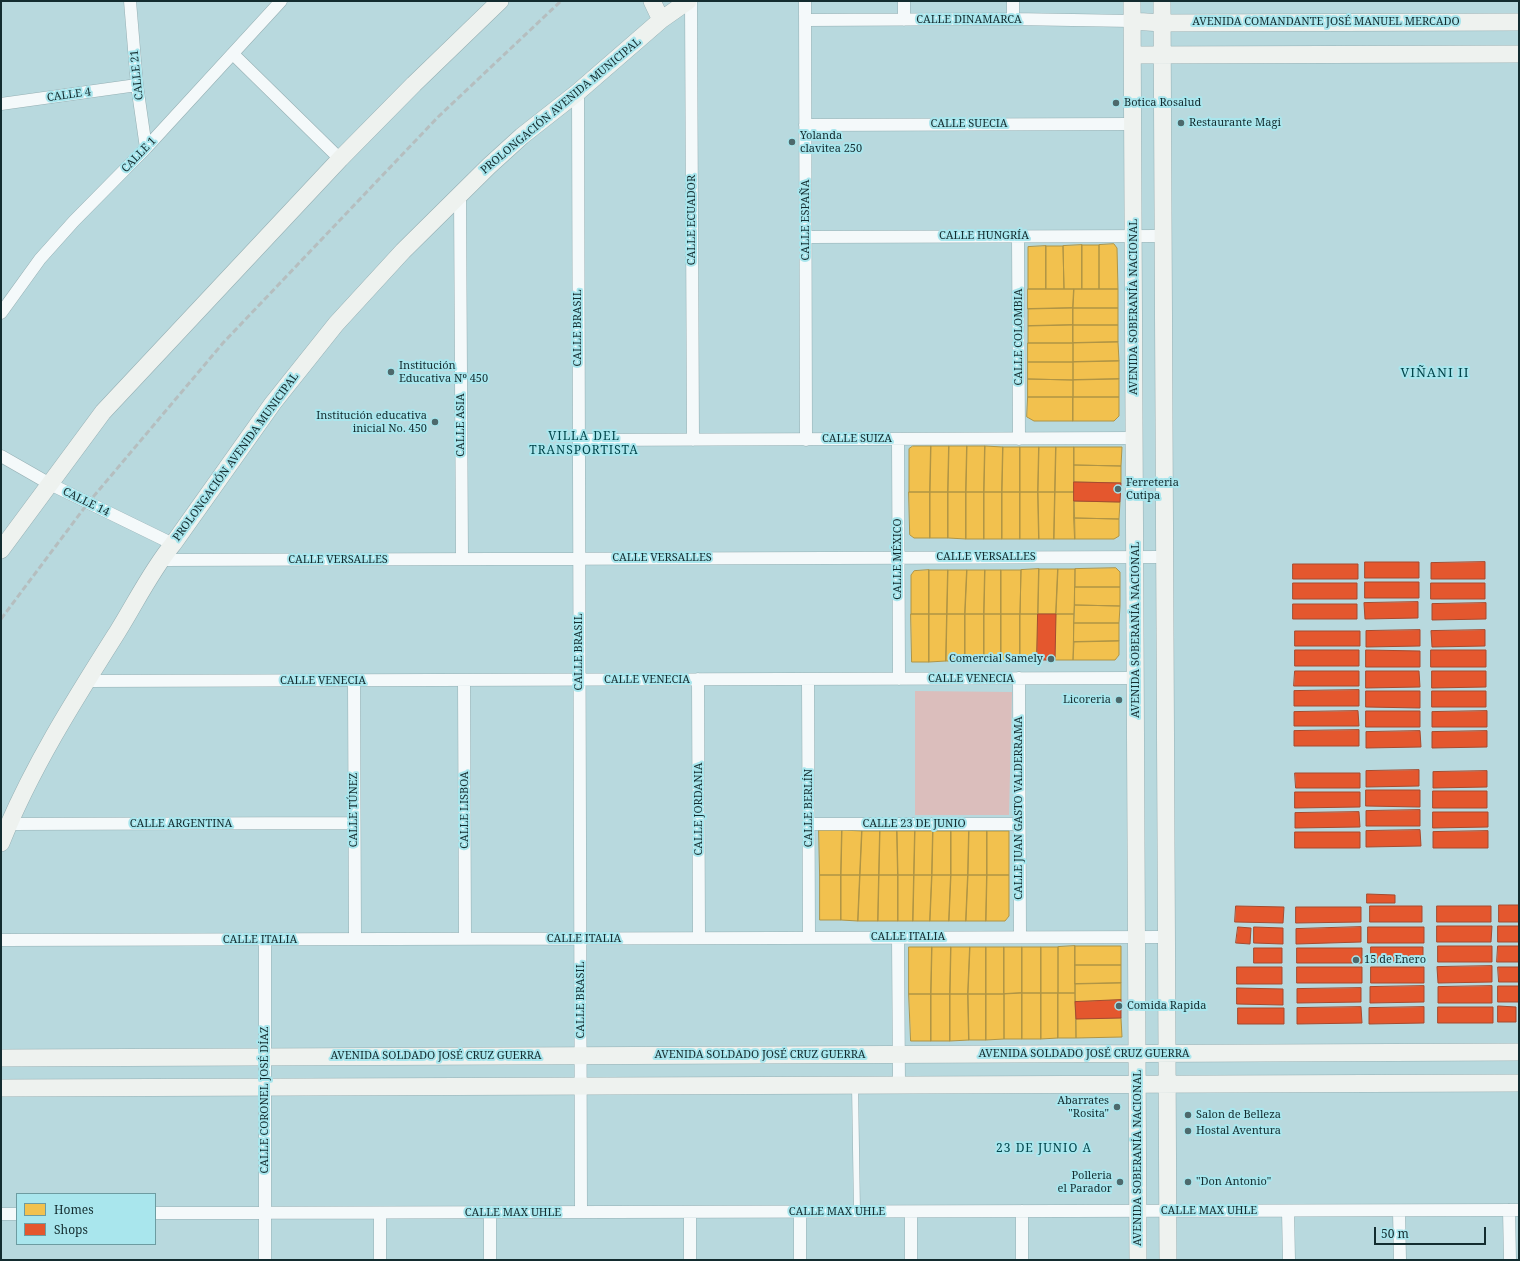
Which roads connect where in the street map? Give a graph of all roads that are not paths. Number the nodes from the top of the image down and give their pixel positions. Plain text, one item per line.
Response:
1 (130, 1) edge
2 (281, 1) edge
3 (652, 1) edge
4 (688, 1) edge
5 (691, 1) edge
6 (805, 1) edge
7 (904, 1) edge
8 (1013, 1) edge
9 (1132, 1) edge
10 (1162, 1) edge
11 (493, 3) edge
12 (1013, 19) junction
13 (662, 20) junction
14 (805, 20) junction
15 (904, 20) junction
16 (1132, 22) junction
17 (1519, 22) edge
18 (1162, 23) junction
19 (233, 54) junction
20 (1519, 54) edge
21 (1133, 55) junction
22 (1162, 55) junction
23 (137, 85) junction
24 (578, 92) junction
25 (1, 104) edge
26 (1133, 124) junction
27 (805, 125) junction
28 (146, 148) junction
29 (340, 158) junction
30 (460, 195) junction
31 (1018, 236) junction
32 (1134, 236) junction
33 (1163, 236) junction
34 (806, 237) junction
35 (1, 313) edge
36 (1135, 438) junction
37 (898, 439) junction
38 (1019, 439) junction
39 (579, 440) junction
40 (693, 440) junction
41 (806, 440) junction
42 (1, 456) edge
43 (50, 484) junction
44 (173, 544) junction
45 (1, 550) edge
46 (1135, 557) junction
47 (1164, 557) junction
48 (898, 558) junction
49 (462, 559) junction
50 (579, 559) junction
51 (160, 560) junction
52 (1019, 678) junction
53 (1136, 678) junction
54 (698, 679) junction
55 (808, 679) junction
56 (899, 679) junction
57 (354, 680) junction
58 (464, 680) junction
59 (580, 680) junction
60 (85, 681) junction
61 (354, 823) junction
62 (9, 824) junction
63 (809, 824) junction
64 (1020, 824) junction
65 (1, 843) edge
66 (898, 937) junction
67 (1020, 937) junction
68 (1137, 937) junction
69 (1166, 937) junction
70 (699, 938) junction
71 (810, 938) junction
72 (355, 939) junction
73 (465, 939) junction
74 (580, 939) junction
75 (1, 940) edge
76 (265, 940) junction
77 (1519, 1052) edge
78 (1137, 1054) junction
79 (1167, 1054) junction
80 (899, 1055) junction
81 (581, 1056) junction
82 (265, 1057) junction
83 (1, 1058) edge
84 (1519, 1082) edge
85 (1138, 1084) junction
86 (1167, 1084) junction
87 (855, 1085) junction
88 (899, 1085) junction
89 (581, 1086) junction
90 (265, 1087) junction
91 (1, 1088) edge
92 (1514, 1210) edge
93 (1138, 1211) junction
94 (1167, 1211) junction
95 (1288, 1211) junction
96 (1399, 1211) junction
97 (581, 1212) junction
98 (690, 1212) junction
99 (800, 1212) junction
100 (857, 1212) junction
101 (911, 1212) junction
102 (1022, 1212) junction
103 (156, 1213) edge
104 (265, 1213) junction
105 (380, 1213) junction
106 (490, 1213) junction
107 (1, 1214) edge
108 (16, 1214) edge
109 (265, 1260) edge
110 (380, 1260) edge
111 (490, 1260) edge
112 (690, 1260) edge
113 (800, 1260) edge
114 (911, 1260) edge
115 (1022, 1260) edge
116 (1138, 1260) edge
117 (1168, 1260) edge
118 (1289, 1260) edge
119 (1400, 1260) edge
120 (1510, 1260) edge

1 - 23 street, CALLE 21
2 - 19 street, CALLE 1
3 - 13 street
4 - 13 street, PROLONGACIÓN AVENIDA MUNICIPAL
5 - 40 street, CALLE ECUADOR
6 - 14 street, CALLE ESPAÑA
7 - 15 street
8 - 12 street
9 - 16 street, AVENIDA SOBERANÍA NACIONAL
10 - 18 street
11 - 29 street
12 - 15 street, CALLE DINAMARCA
12 - 16 street, CALLE DINAMARCA
13 - 24 street, PROLONGACIÓN AVENIDA MUNICIPAL
14 - 15 street, CALLE DINAMARCA
14 - 27 street, CALLE ESPAÑA
16 - 18 street, AVENIDA COMANDANTE JOSÉ MANUEL MERCADO
16 - 21 street, AVENIDA SOBERANÍA NACIONAL
17 - 18 street, AVENIDA COMANDANTE JOSÉ MANUEL MERCADO
18 - 22 street
19 - 28 street, CALLE 1
19 - 29 street
20 - 22 street
21 - 22 street
21 - 26 street, AVENIDA SOBERANÍA NACIONAL
22 - 33 street
23 - 25 street, CALLE 4
23 - 28 street, CALLE 21
24 - 30 street, PROLONGACIÓN AVENIDA MUNICIPAL
24 - 39 street, CALLE BRASIL
26 - 27 street, CALLE SUECIA
26 - 32 street, AVENIDA SOBERANÍA NACIONAL
27 - 34 street, CALLE ESPAÑA
28 - 35 street, CALLE 1
29 - 43 street
30 - 44 street, PROLONGACIÓN AVENIDA MUNICIPAL
30 - 49 street, CALLE ASIA
31 - 32 street, CALLE HUNGRÍA
31 - 34 street, CALLE HUNGRÍA
31 - 38 street, CALLE COLOMBIA
32 - 33 street, CALLE HUNGRÍA
32 - 36 street, AVENIDA SOBERANÍA NACIONAL
33 - 47 street
34 - 41 street, CALLE ESPAÑA
36 - 38 street, CALLE SUIZA
36 - 46 street, AVENIDA SOBERANÍA NACIONAL
37 - 38 street, CALLE SUIZA
37 - 41 street, CALLE SUIZA
37 - 48 street, CALLE MÉXICO
39 - 40 street, CALLE SUIZA
39 - 50 street, CALLE BRASIL
40 - 41 street, CALLE SUIZA
42 - 43 street, CALLE 14
43 - 44 street, CALLE 14
43 - 45 street
44 - 51 street, PROLONGACIÓN AVENIDA MUNICIPAL
46 - 47 street, CALLE VERSALLES
46 - 48 street, CALLE VERSALLES
46 - 53 street, AVENIDA SOBERANÍA NACIONAL
47 - 69 street
48 - 50 street, CALLE VERSALLES
48 - 56 street, CALLE MÉXICO
49 - 50 street, CALLE VERSALLES
49 - 51 street, CALLE VERSALLES
50 - 59 street, CALLE BRASIL
51 - 60 street, PROLONGACIÓN AVENIDA MUNICIPAL
52 - 53 street, CALLE VENECIA
52 - 56 street, CALLE VENECIA
52 - 64 street, CALLE JUAN GASTO VALDERRAMA
53 - 68 street, AVENIDA SOBERANÍA NACIONAL
54 - 55 street, CALLE VENECIA
54 - 59 street, CALLE VENECIA
54 - 70 street, CALLE JORDANIA
55 - 56 street, CALLE VENECIA
55 - 63 street, CALLE BERLÍN
57 - 58 street, CALLE VENECIA
57 - 60 street, CALLE VENECIA
57 - 61 street, CALLE TÚNEZ
58 - 59 street, CALLE VENECIA
58 - 73 street, CALLE LISBOA
59 - 74 street, CALLE BRASIL
60 - 62 street, PROLONGACIÓN AVENIDA MUNICIPAL
61 - 62 street, CALLE ARGENTINA
61 - 72 street, CALLE TÚNEZ
62 - 65 street, PROLONGACIÓN AVENIDA MUNICIPAL
63 - 64 street, CALLE 23 DE JUNIO
63 - 71 street, CALLE BERLÍN
64 - 67 street, CALLE JUAN GASTO VALDERRAMA
66 - 67 street, CALLE ITALIA
66 - 71 street, CALLE ITALIA
66 - 80 street
67 - 68 street, CALLE ITALIA
68 - 69 street, CALLE ITALIA
68 - 78 street, AVENIDA SOBERANÍA NACIONAL
69 - 79 street
70 - 71 street, CALLE ITALIA
70 - 74 street, CALLE ITALIA
72 - 73 street, CALLE ITALIA
72 - 76 street, CALLE ITALIA
73 - 74 street, CALLE ITALIA
74 - 81 street, CALLE BRASIL
75 - 76 street, CALLE ITALIA
76 - 82 street, CALLE CORONEL JOSÉ DÍAZ
77 - 79 street, AVENIDA SOLDADO JOSÉ CRUZ GUERRA
78 - 79 street, AVENIDA SOLDADO JOSÉ CRUZ GUERRA
78 - 80 street, AVENIDA SOLDADO JOSÉ CRUZ GUERRA
78 - 85 street, AVENIDA SOBERANÍA NACIONAL
79 - 86 street
80 - 81 street, AVENIDA SOLDADO JOSÉ CRUZ GUERRA
80 - 88 street
81 - 82 street, AVENIDA SOLDADO JOSÉ CRUZ GUERRA
81 - 89 street, CALLE BRASIL
82 - 83 street, AVENIDA SOLDADO JOSÉ CRUZ GUERRA
82 - 90 street, CALLE CORONEL JOSÉ DÍAZ
84 - 86 street
85 - 86 street
85 - 88 street
85 - 93 street, AVENIDA SOBERANÍA NACIONAL
86 - 94 street
87 - 88 street
87 - 89 street
87 - 100 lane
89 - 90 street
89 - 97 street, CALLE BRASIL
90 - 91 street
90 - 104 street, CALLE CORONEL JOSÉ DÍAZ
92 - 96 street, CALLE MAX UHLE
92 - 120 street
93 - 94 street, CALLE MAX UHLE
93 - 102 street, CALLE MAX UHLE
93 - 116 street, AVENIDA SOBERANÍA NACIONAL
94 - 95 street, CALLE MAX UHLE
94 - 117 street
95 - 96 street, CALLE MAX UHLE
95 - 118 street
96 - 119 street
97 - 98 street, CALLE MAX UHLE
97 - 106 street, CALLE MAX UHLE
98 - 99 street, CALLE MAX UHLE
98 - 112 street
99 - 100 street, CALLE MAX UHLE
99 - 113 street
100 - 101 street, CALLE MAX UHLE
101 - 102 street, CALLE MAX UHLE
101 - 114 street
102 - 115 street
103 - 104 street, CALLE MAX UHLE
104 - 105 street, CALLE MAX UHLE
104 - 109 street, CALLE CORONEL JOSÉ DÍAZ
105 - 106 street, CALLE MAX UHLE
105 - 110 street
106 - 111 street
107 - 108 street

